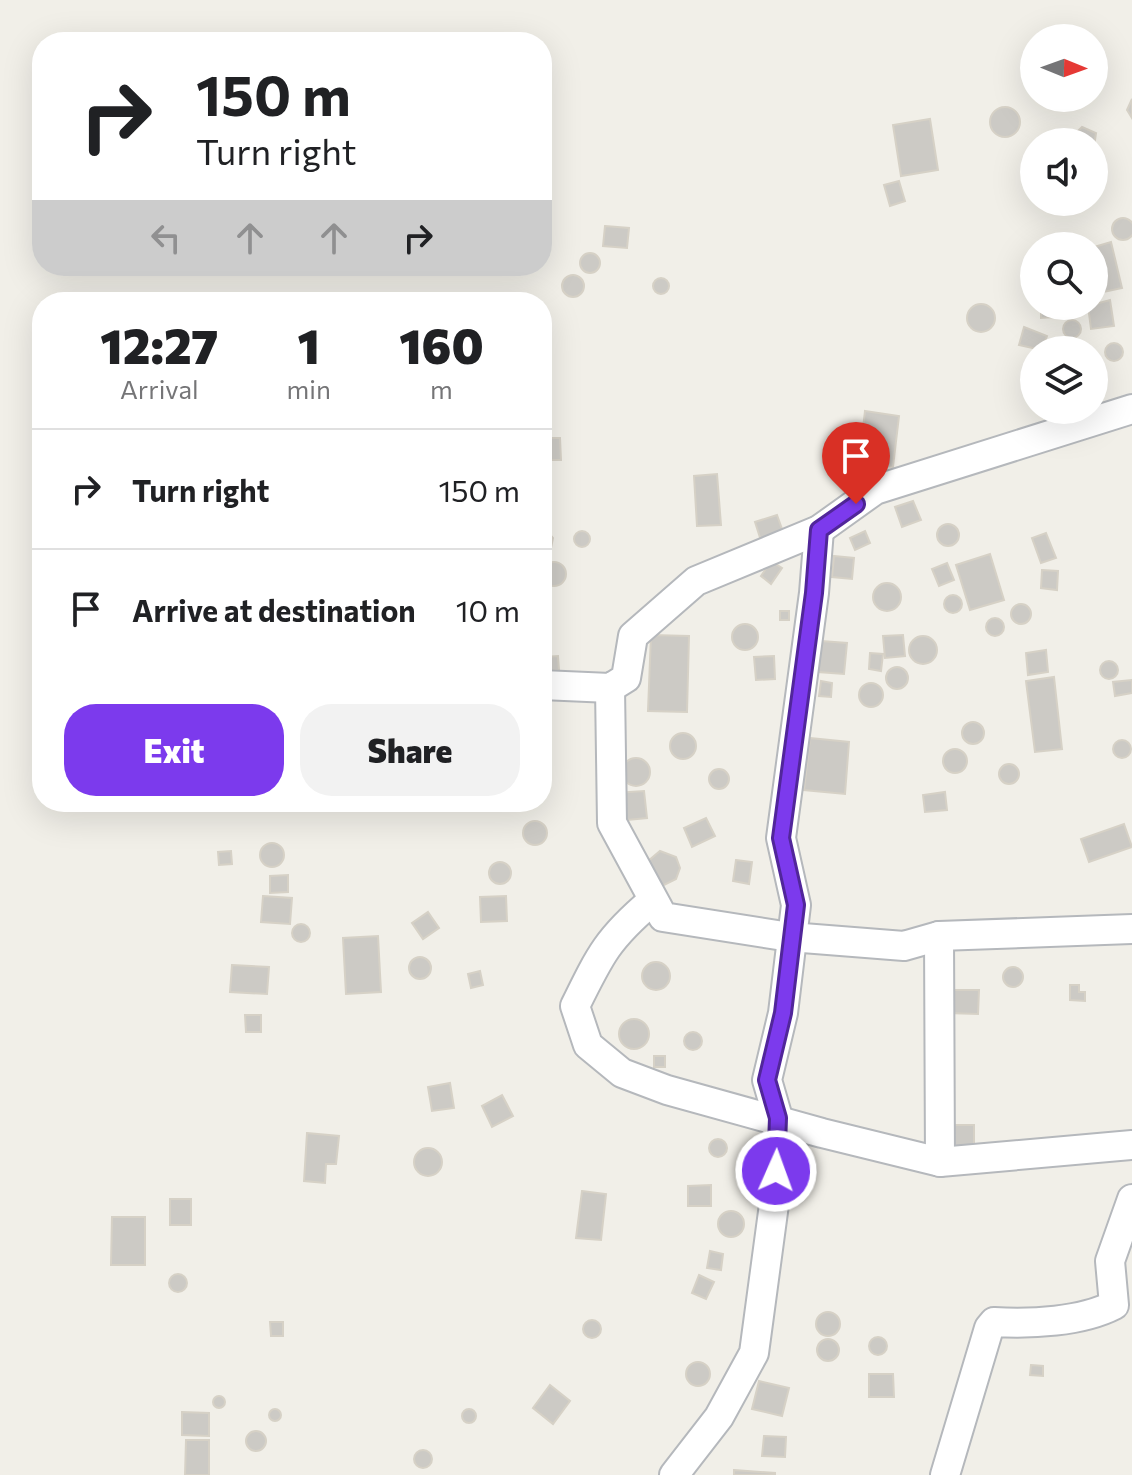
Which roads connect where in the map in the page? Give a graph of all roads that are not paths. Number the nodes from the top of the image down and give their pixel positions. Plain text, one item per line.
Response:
1 (1132, 409) edge
2 (819, 530) junction
3 (552, 685) edge
4 (610, 688) junction
5 (652, 901) junction
6 (1132, 929) edge
7 (939, 936) junction
8 (790, 937) junction
9 (778, 1118) junction
10 (1132, 1145) edge
11 (940, 1162) junction
12 (1132, 1199) edge
13 (674, 1475) edge
14 (945, 1475) edge

1 - 2 street
2 - 4 street
2 - 8 street
3 - 4 street
4 - 5 street
5 - 8 street
5 - 9 street
6 - 7 street
7 - 8 street
7 - 11 street
8 - 9 street
9 - 11 street
9 - 13 street
10 - 11 street
12 - 14 street

